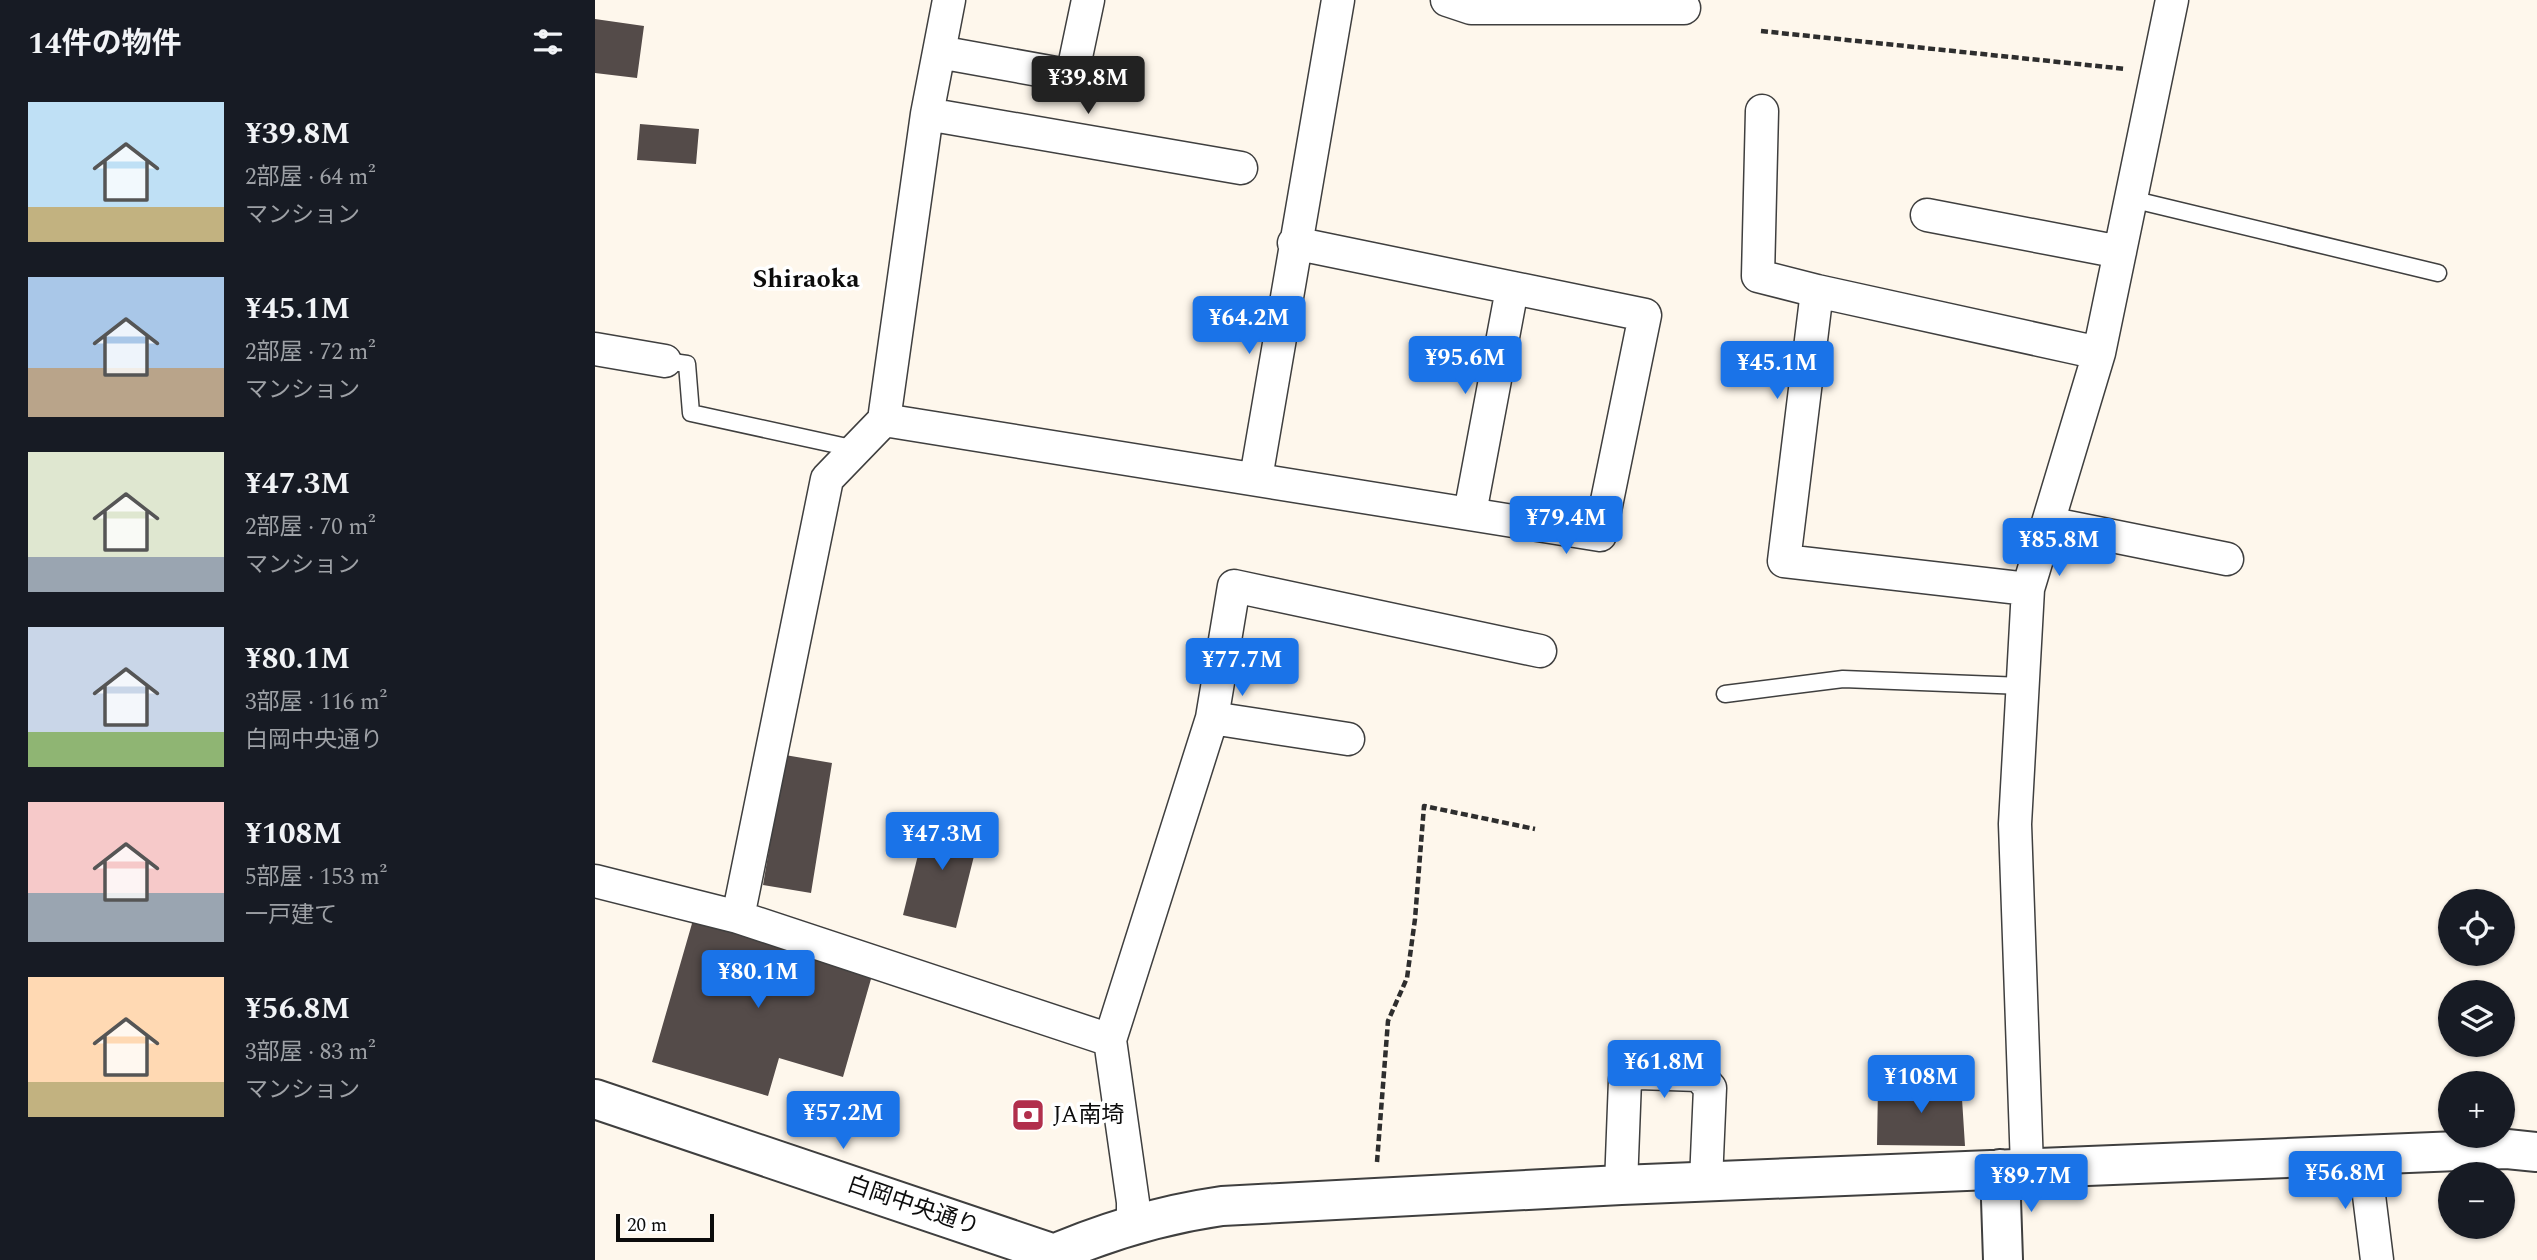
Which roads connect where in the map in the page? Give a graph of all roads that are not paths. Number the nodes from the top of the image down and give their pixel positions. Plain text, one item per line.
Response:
1 (949, 0) edge
2 (1089, 0) edge
3 (1338, 0) edge
4 (1447, 0) edge
5 (2172, 0) edge
6 (1684, 8) dead end
7 (939, 52) junction
8 (1762, 111) dead end
9 (927, 114) junction
10 (1241, 168) dead end
11 (2131, 200) junction
12 (1927, 215) dead end
13 (1294, 243) junction
14 (2120, 252) junction
15 (2438, 272) dead end
16 (1512, 289) junction
17 (1817, 291) junction
18 (595, 349) edge
19 (2099, 353) junction
20 (665, 361) joint
21 (884, 420) junction
22 (856, 449) junction
23 (1256, 478) junction
24 (1470, 513) junction
25 (2048, 523) junction
26 (2227, 559) dead end
27 (2028, 589) junction
28 (1540, 651) dead end
29 (2023, 686) junction
30 (1725, 694) dead end
31 (1212, 718) junction
32 (1348, 740) dead end
33 (595, 881) edge
34 (738, 917) junction
35 (1110, 1040) junction
36 (595, 1099) edge
37 (2537, 1152) edge
38 (2364, 1155) junction
39 (2013, 1168) junction
40 (1706, 1181) junction
41 (1621, 1185) junction
42 (1133, 1225) junction
43 (1055, 1258) edge
44 (2003, 1260) edge
45 (2377, 1260) edge

1 - 7 street
2 - 7 street
3 - 13 street
4 - 6 street
5 - 11 street
7 - 9 street
8 - 17 street
9 - 10 street
9 - 21 street
11 - 14 street
11 - 15 lane
12 - 14 street
13 - 16 street
13 - 23 street
14 - 19 street
16 - 24 street
16 - 24 street
17 - 19 street
17 - 27 street
18 - 20 street
19 - 25 street
20 - 22 lane
21 - 22 street
21 - 23 street
22 - 34 street
23 - 24 street
25 - 26 street
25 - 27 street
27 - 29 street
28 - 31 street
29 - 30 lane
29 - 39 street
31 - 32 street
31 - 35 street
33 - 34 street
34 - 35 street
35 - 42 street
36 - 43 street, 白岡中央通り
37 - 38 street
38 - 39 street
38 - 45 street
39 - 40 street
39 - 44 street
40 - 41 street
40 - 41 street
41 - 42 street
42 - 43 street

